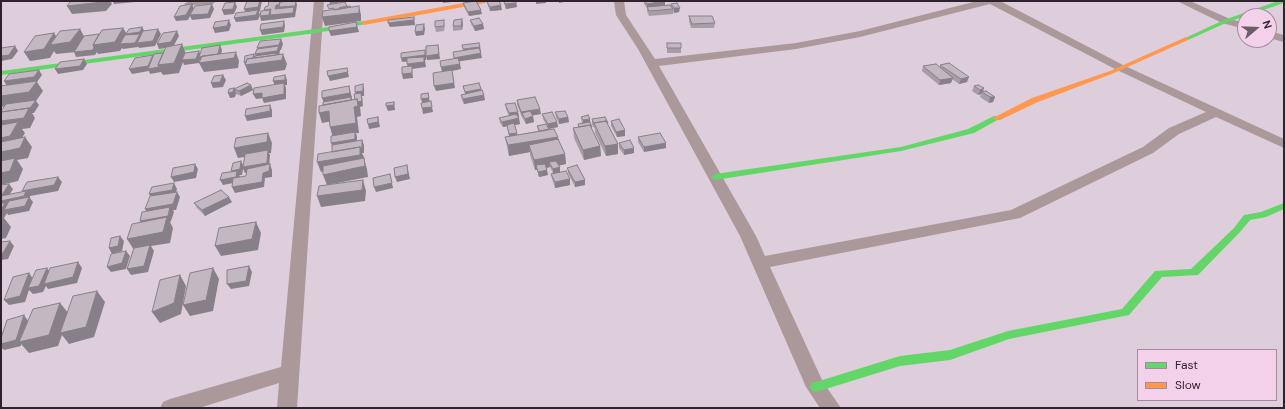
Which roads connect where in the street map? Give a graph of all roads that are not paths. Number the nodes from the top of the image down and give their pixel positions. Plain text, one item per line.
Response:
1 (212, 1) edge
2 (318, 1) edge
3 (485, 1) edge
4 (619, 1) edge
5 (989, 1) edge
6 (993, 1) edge
7 (1182, 1) edge
8 (1284, 1) edge
9 (189, 4) edge
10 (1226, 21) junction
11 (1237, 24) edge
12 (316, 31) junction
13 (652, 64) junction
14 (1121, 68) junction
15 (1, 73) edge
16 (1217, 112) junction
17 (1284, 144) edge
18 (715, 177) junction
19 (1284, 206) edge
20 (760, 263) junction
21 (290, 372) junction
22 (816, 387) junction
23 (170, 408) edge
24 (287, 408) edge
25 (831, 408) edge

1 - 9 street
2 - 12 street
3 - 12 street
4 - 13 street
5 - 13 street
6 - 14 street
7 - 10 street
8 - 10 street
10 - 11 street
10 - 14 street
12 - 15 street
12 - 21 street
13 - 18 street
14 - 16 street
14 - 18 street
16 - 17 street
16 - 20 street
18 - 20 street
19 - 22 street
20 - 22 street
21 - 23 street
21 - 24 street
22 - 25 street

